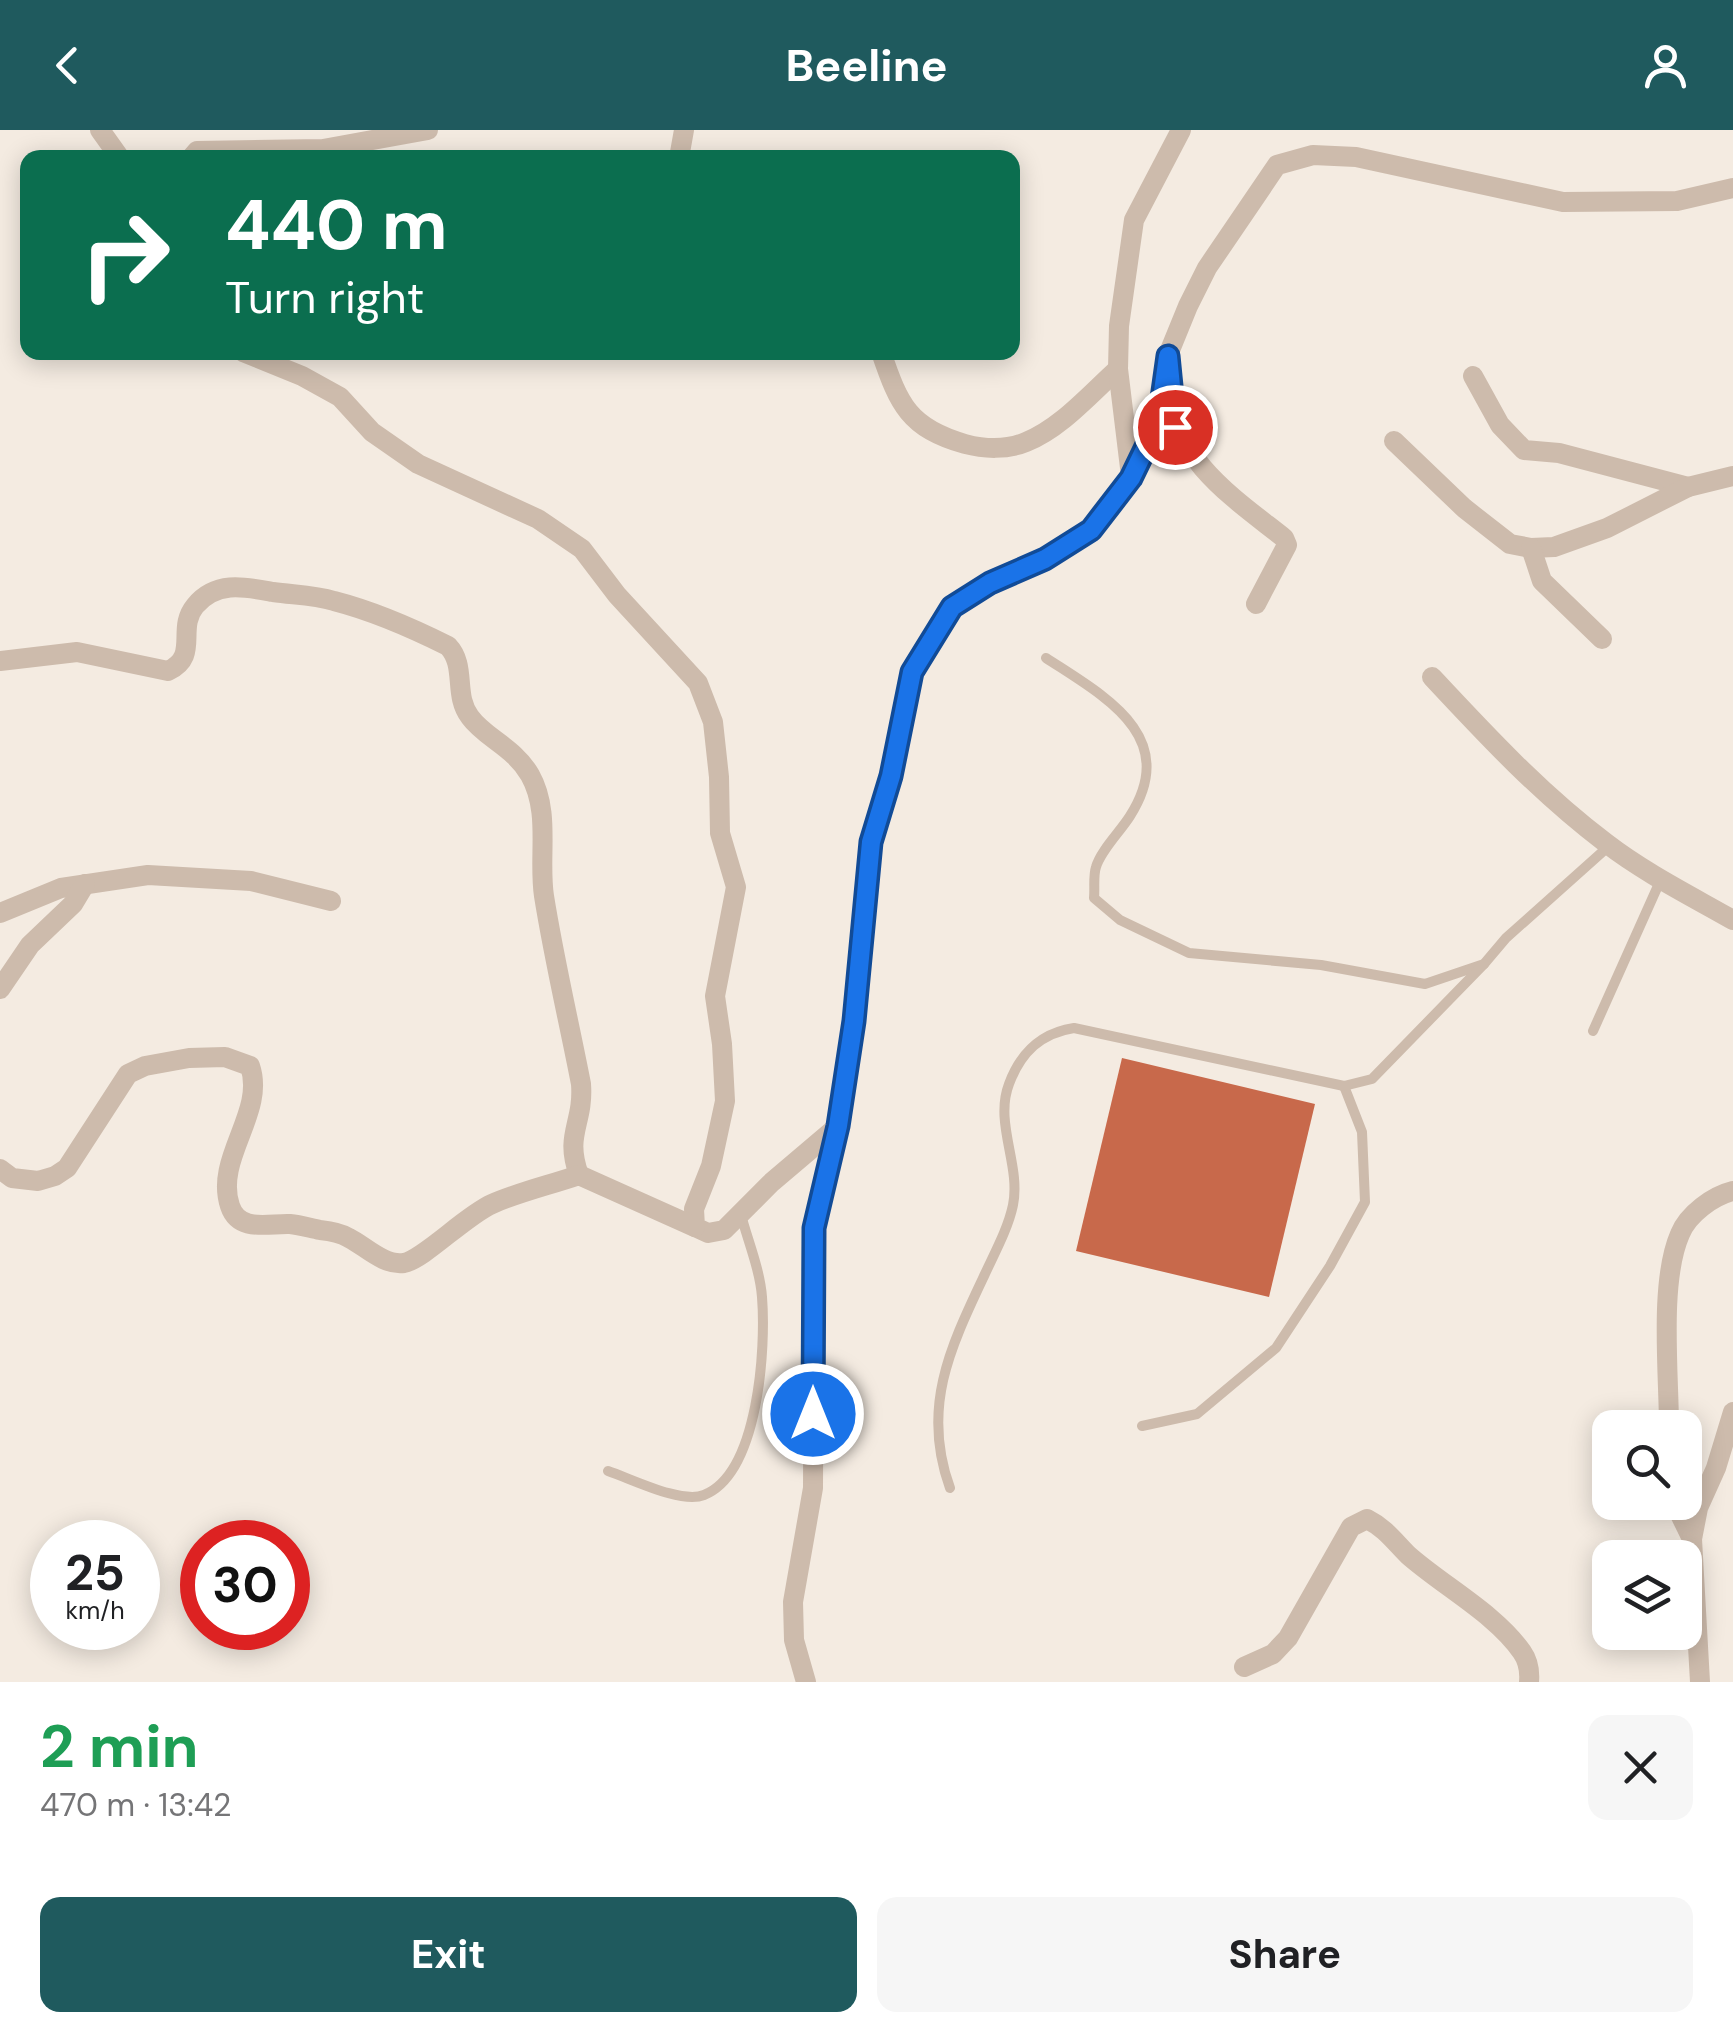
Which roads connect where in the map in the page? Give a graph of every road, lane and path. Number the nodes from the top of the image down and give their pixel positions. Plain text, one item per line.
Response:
1 (428, 130) edge
2 (1181, 130) edge
3 (322, 150) edge
4 (1733, 188) edge
5 (1168, 356) junction
6 (263, 360) edge
7 (883, 360) edge
8 (1118, 369) junction
9 (1472, 376) dead end
10 (1394, 441) dead end
11 (1733, 476) edge
12 (1131, 478) junction
13 (1688, 487) junction
14 (1531, 548) junction
15 (1256, 604) dead end
16 (1602, 639) dead end
17 (1046, 658) dead end
18 (0, 661) edge
19 (1432, 676) dead end
20 (1609, 846) junction
21 (1661, 878) junction
22 (86, 884) junction
23 (331, 901) dead end
24 (0, 913) edge
25 (1733, 920) edge
26 (1484, 964) junction
27 (0, 990) edge
28 (1593, 1031) dead end
29 (1344, 1086) junction
30 (838, 1126) junction
31 (0, 1170) edge
32 (579, 1176) junction
33 (1733, 1191) edge
34 (740, 1214) junction
35 (694, 1227) junction
36 (1670, 1410) edge
37 (1733, 1412) edge
38 (1142, 1426) dead end
39 (608, 1471) dead end
40 (950, 1488) dead end
41 (1683, 1520) edge
42 (1692, 1539) junction
43 (1244, 1667) dead end
44 (806, 1682) edge
45 (1529, 1682) edge
46 (1700, 1682) edge

1 - 3 street
2 - 8 street
4 - 5 street
5 - 12 street
5 - 15 street
6 - 35 street
7 - 8 street
8 - 12 street
9 - 13 street
10 - 14 street
11 - 13 street
12 - 30 street
13 - 14 street
14 - 16 street
17 - 26 lane
18 - 32 street
19 - 20 street
20 - 21 street
20 - 26 lane
21 - 25 street
21 - 28 lane
22 - 23 street
22 - 24 street
22 - 27 street
26 - 29 lane
29 - 38 lane
29 - 40 lane
30 - 34 street
30 - 44 street
31 - 32 street
32 - 35 street
33 - 36 street
34 - 35 street
34 - 39 lane
37 - 42 street
41 - 42 street
42 - 46 street
43 - 45 street

